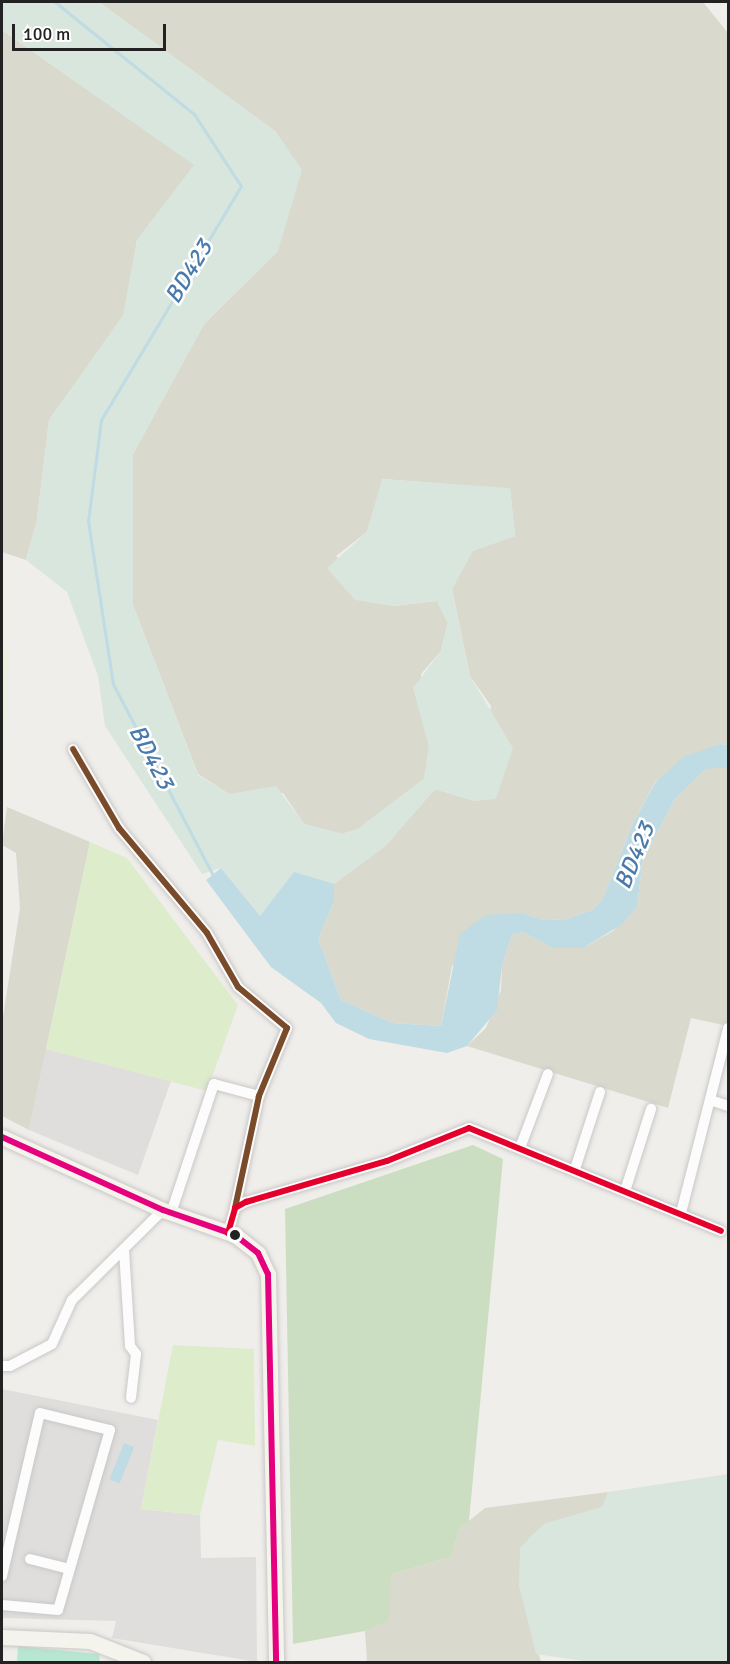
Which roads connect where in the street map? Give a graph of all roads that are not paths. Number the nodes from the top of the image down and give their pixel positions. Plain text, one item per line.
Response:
1 (73, 749) dead end
2 (728, 1028) edge
3 (548, 1074) dead end
4 (600, 1092) dead end
5 (259, 1096) junction
6 (710, 1100) junction
7 (729, 1106) edge
8 (651, 1109) dead end
9 (2, 1137) edge
10 (520, 1148) junction
11 (575, 1169) junction
12 (626, 1188) junction
13 (235, 1208) junction
14 (167, 1211) junction
15 (681, 1213) junction
16 (721, 1231) dead end
17 (228, 1233) junction
18 (124, 1250) junction
19 (2, 1366) edge
20 (130, 1398) dead end
21 (30, 1559) dead end
22 (69, 1569) junction
23 (2, 1576) edge
24 (2, 1605) edge
25 (2, 1637) edge
26 (142, 1662) edge
27 (276, 1662) edge

1 - 5 street
2 - 6 street
3 - 10 street
4 - 11 street
5 - 13 street
5 - 14 street
6 - 7 street
6 - 15 street
8 - 12 street
9 - 14 street
10 - 11 street
10 - 13 street
11 - 12 street
12 - 15 street
13 - 17 street
14 - 17 street
14 - 18 street
15 - 16 street
17 - 27 street
18 - 19 street
18 - 20 street
21 - 22 street
22 - 23 street
22 - 24 street
25 - 26 street

